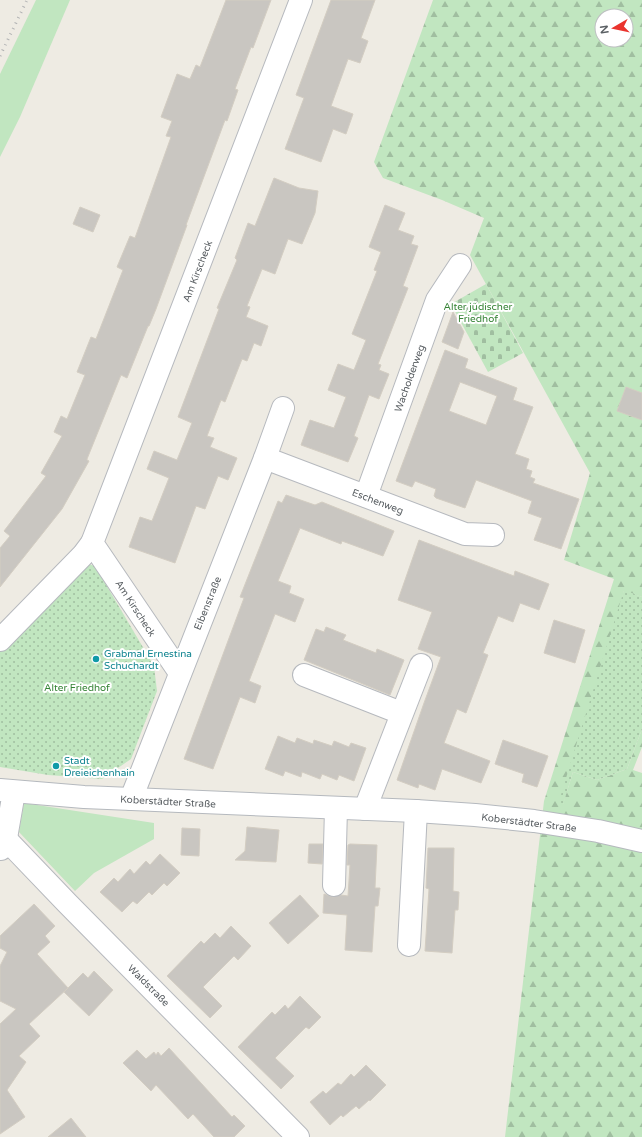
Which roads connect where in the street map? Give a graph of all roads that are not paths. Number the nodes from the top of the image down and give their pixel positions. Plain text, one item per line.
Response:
1 (301, 0) edge
2 (460, 265) dead end
3 (283, 408) dead end
4 (265, 458) junction
5 (366, 496) junction
6 (493, 535) dead end
7 (92, 543) junction
8 (0, 640) edge
9 (420, 665) dead end
10 (180, 674) junction
11 (304, 675) dead end
12 (401, 714) junction
13 (7, 791) edge
14 (131, 798) junction
15 (336, 808) junction
16 (366, 809) junction
17 (416, 811) junction
18 (2, 841) edge
19 (642, 841) edge
20 (334, 885) dead end
21 (409, 946) dead end
22 (298, 1137) edge

1 - 7 street, Am Kirscheck
2 - 5 street, Wacholderweg
3 - 4 street, Eibenstraße
4 - 5 street, Eschenweg
4 - 10 street, Eibenstraße
5 - 6 street, Eschenweg
7 - 8 street, Am Kirscheck
7 - 10 street, Am Kirscheck
9 - 12 street
10 - 14 street, Eibenstraße
11 - 12 street
12 - 16 street
13 - 14 street, Koberstädter Straße
13 - 18 street
14 - 15 street, Koberstädter Straße
15 - 16 street, Koberstädter Straße
15 - 20 street
16 - 17 street, Koberstädter Straße
17 - 19 street, Koberstädter Straße
17 - 21 street
18 - 22 street, Waldstraße

